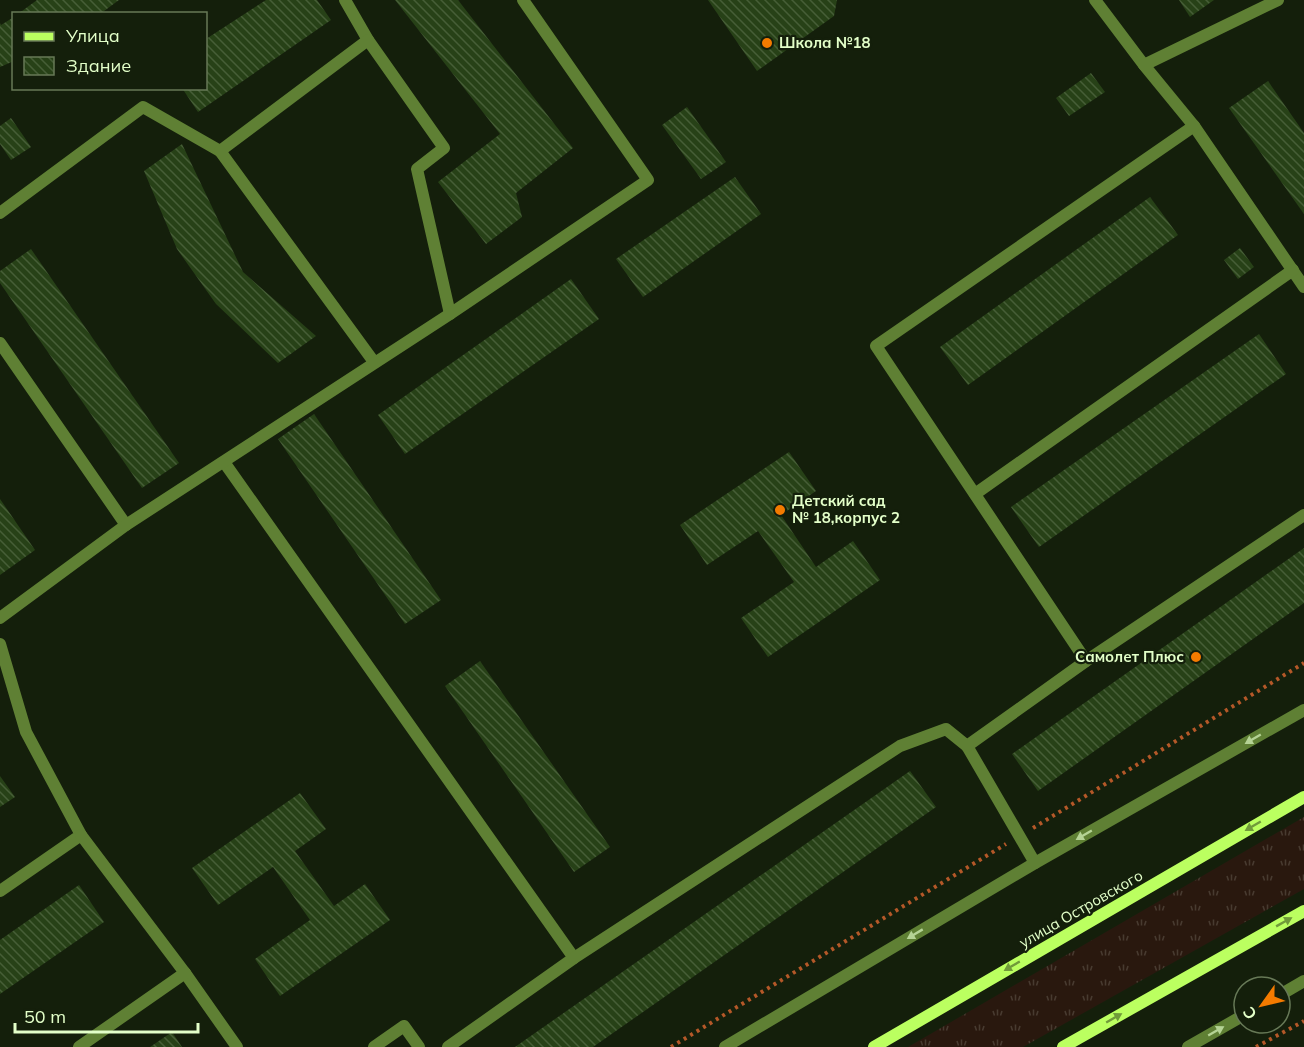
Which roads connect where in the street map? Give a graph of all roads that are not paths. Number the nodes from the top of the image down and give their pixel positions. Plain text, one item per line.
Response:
1 (345, 0) edge
2 (523, 0) edge
3 (1095, 0) edge
4 (1278, 0) edge
5 (368, 40) junction
6 (1144, 65) junction
7 (1194, 126) junction
8 (220, 151) junction
9 (0, 213) edge
10 (1293, 270) junction
11 (1304, 287) edge
12 (450, 314) junction
13 (0, 343) edge
14 (374, 362) junction
15 (224, 462) junction
16 (975, 494) junction
17 (1304, 516) edge
18 (126, 525) junction
19 (0, 618) edge
20 (0, 644) edge
21 (1086, 661) junction
22 (1304, 710) edge
23 (967, 746) junction
24 (1304, 797) edge
25 (81, 835) junction
26 (1035, 863) junction
27 (0, 891) edge
28 (1304, 911) edge
29 (574, 958) junction
30 (185, 973) junction
31 (1232, 1022) edge
32 (79, 1047) edge
33 (237, 1047) edge
34 (374, 1047) edge
35 (419, 1047) edge
36 (448, 1047) edge
37 (725, 1047) edge
38 (874, 1047) edge
39 (1063, 1047) edge
40 (1188, 1047) edge

1 - 5 lane
2 - 12 lane
3 - 6 lane
4 - 6 lane
5 - 8 lane
5 - 12 lane
6 - 7 lane
7 - 10 lane
7 - 16 lane
8 - 9 lane
8 - 14 lane
10 - 11 lane
10 - 16 lane
12 - 14 lane
13 - 18 lane
14 - 15 lane
15 - 18 lane
15 - 29 lane
16 - 21 lane
17 - 21 lane
18 - 19 lane
20 - 25 lane
21 - 23 lane
22 -> 26 lane
23 - 26 lane
23 - 29 lane
24 -> 38 main road, улица Островского
25 - 27 lane
25 - 30 lane
26 -> 37 lane
39 -> 28 main road
29 - 36 lane
30 - 32 lane
30 - 33 lane
40 -> 31 lane
34 - 35 lane

